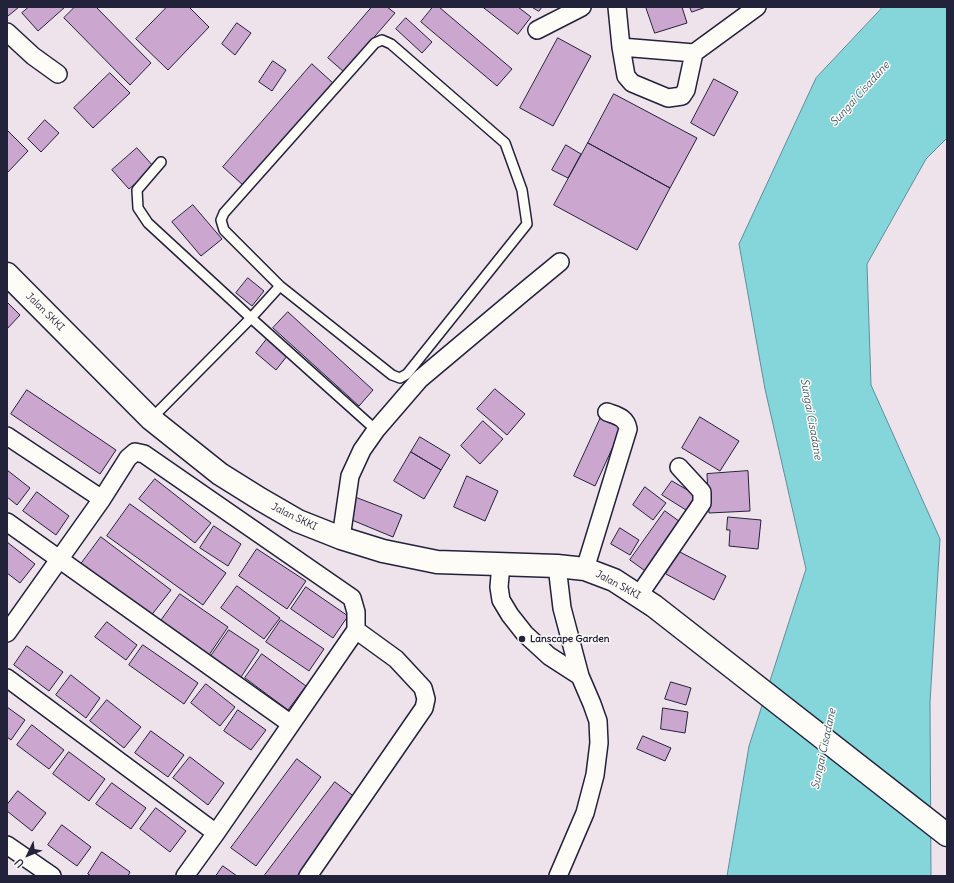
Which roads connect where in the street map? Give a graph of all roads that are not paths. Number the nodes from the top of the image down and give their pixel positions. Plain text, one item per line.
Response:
1 (582, 7) edge
2 (617, 7) edge
3 (757, 7) edge
4 (537, 30) dead end
5 (7, 32) edge
6 (622, 47) junction
7 (694, 53) junction
8 (58, 74) dead end
9 (161, 162) dead end
10 (560, 262) dead end
11 (7, 274) edge
12 (280, 286) junction
13 (251, 318) junction
14 (607, 412) dead end
15 (151, 419) junction
16 (376, 430) junction
17 (7, 436) edge
18 (679, 467) dead end
19 (102, 499) junction
20 (7, 522) edge
21 (341, 538) junction
22 (58, 560) junction
23 (501, 564) junction
24 (557, 566) junction
25 (585, 569) junction
26 (646, 600) junction
27 (356, 630) junction
28 (7, 633) edge
29 (580, 676) junction
30 (7, 678) edge
31 (291, 724) junction
32 (216, 833) junction
33 (947, 835) edge
34 (7, 845) edge
35 (52, 876) edge
36 (185, 876) edge
37 (308, 876) edge
38 (558, 876) edge

1 - 4 street
2 - 6 street
3 - 7 street
5 - 8 street
6 - 7 street
6 - 7 street
9 - 13 lane
10 - 16 street
11 - 15 main road, Jalan SKKI
12 - 12 lane
12 - 13 lane
13 - 15 lane
13 - 16 lane
14 - 25 street
15 - 21 main road, Jalan SKKI
16 - 21 street
17 - 19 street
18 - 26 street
19 - 22 street
19 - 27 street
20 - 22 street
21 - 23 main road, Jalan SKKI
22 - 28 street
22 - 31 street
23 - 24 main road, Jalan SKKI
23 - 29 street
24 - 25 main road, Jalan SKKI
24 - 29 street
25 - 26 main road, Jalan SKKI
26 - 33 main road, Jalan SKKI
27 - 31 street
27 - 37 street
29 - 38 street
30 - 32 street
31 - 32 street
32 - 36 street
34 - 35 street

